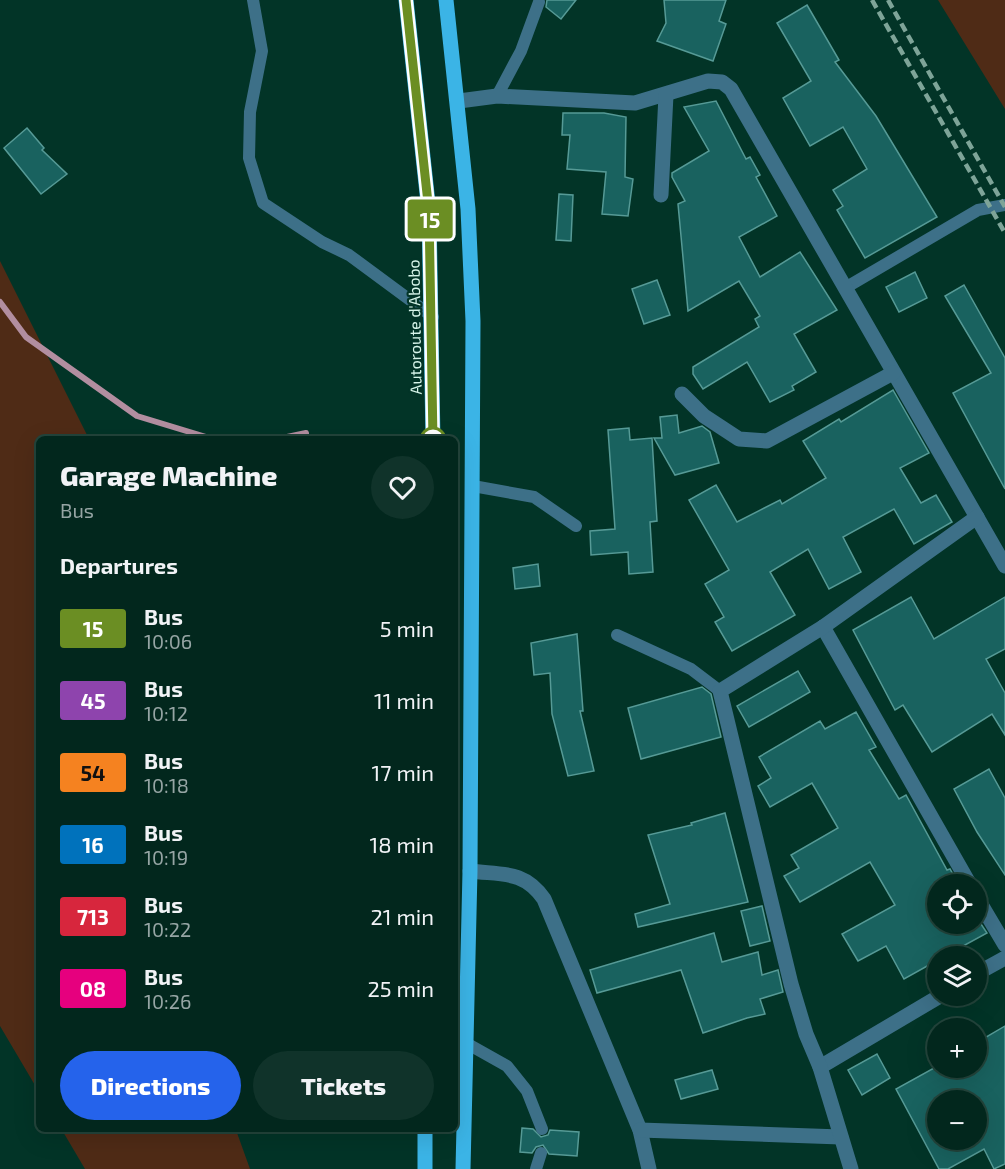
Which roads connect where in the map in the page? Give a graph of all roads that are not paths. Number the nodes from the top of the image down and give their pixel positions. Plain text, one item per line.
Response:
1 (253, 0) edge
2 (406, 0) edge
3 (446, 0) edge
4 (539, 2) dead end
5 (666, 95) junction
6 (497, 96) junction
7 (459, 101) junction
8 (661, 195) dead end
9 (1005, 205) edge
10 (845, 288) junction
11 (433, 317) junction
12 (893, 373) junction
13 (682, 394) dead end
14 (433, 436) edge
15 (473, 486) junction
16 (977, 518) junction
17 (576, 526) dead end
18 (1005, 566) edge
19 (823, 627) junction
20 (617, 634) dead end
21 (720, 691) junction
22 (470, 871) junction
23 (964, 874) edge
24 (987, 915) edge
25 (1005, 945) edge
26 (1005, 957) edge
27 (987, 968) edge
28 (927, 1004) edge
29 (466, 1043) junction
30 (820, 1067) junction
31 (542, 1129) dead end
32 (640, 1130) junction
33 (425, 1132) edge
34 (841, 1137) junction
35 (542, 1153) dead end
36 (424, 1169) edge
37 (463, 1169) edge
38 (536, 1169) edge
39 (649, 1169) edge
40 (851, 1169) edge

1 - 11 lane
2 - 11 main road, Autoroute d'Abobo
3 - 7 main road
4 - 6 lane
5 - 6 street
5 - 8 street
5 - 10 street
6 - 7 street
7 - 15 main road
9 - 10 lane
10 - 12 street
11 - 14 main road, Autoroute d'Abobo
12 - 13 street
12 - 16 street
15 - 17 lane
15 - 22 main road
16 - 18 street
16 - 19 street
19 - 21 street
19 - 23 street
20 - 21 lane
21 - 30 street
22 - 29 main road
22 - 32 street
24 - 25 street
26 - 27 street
28 - 30 street
29 - 31 lane
29 - 37 main road
30 - 34 street
32 - 34 street
32 - 39 street
33 - 36 main road
34 - 40 street
35 - 38 lane

